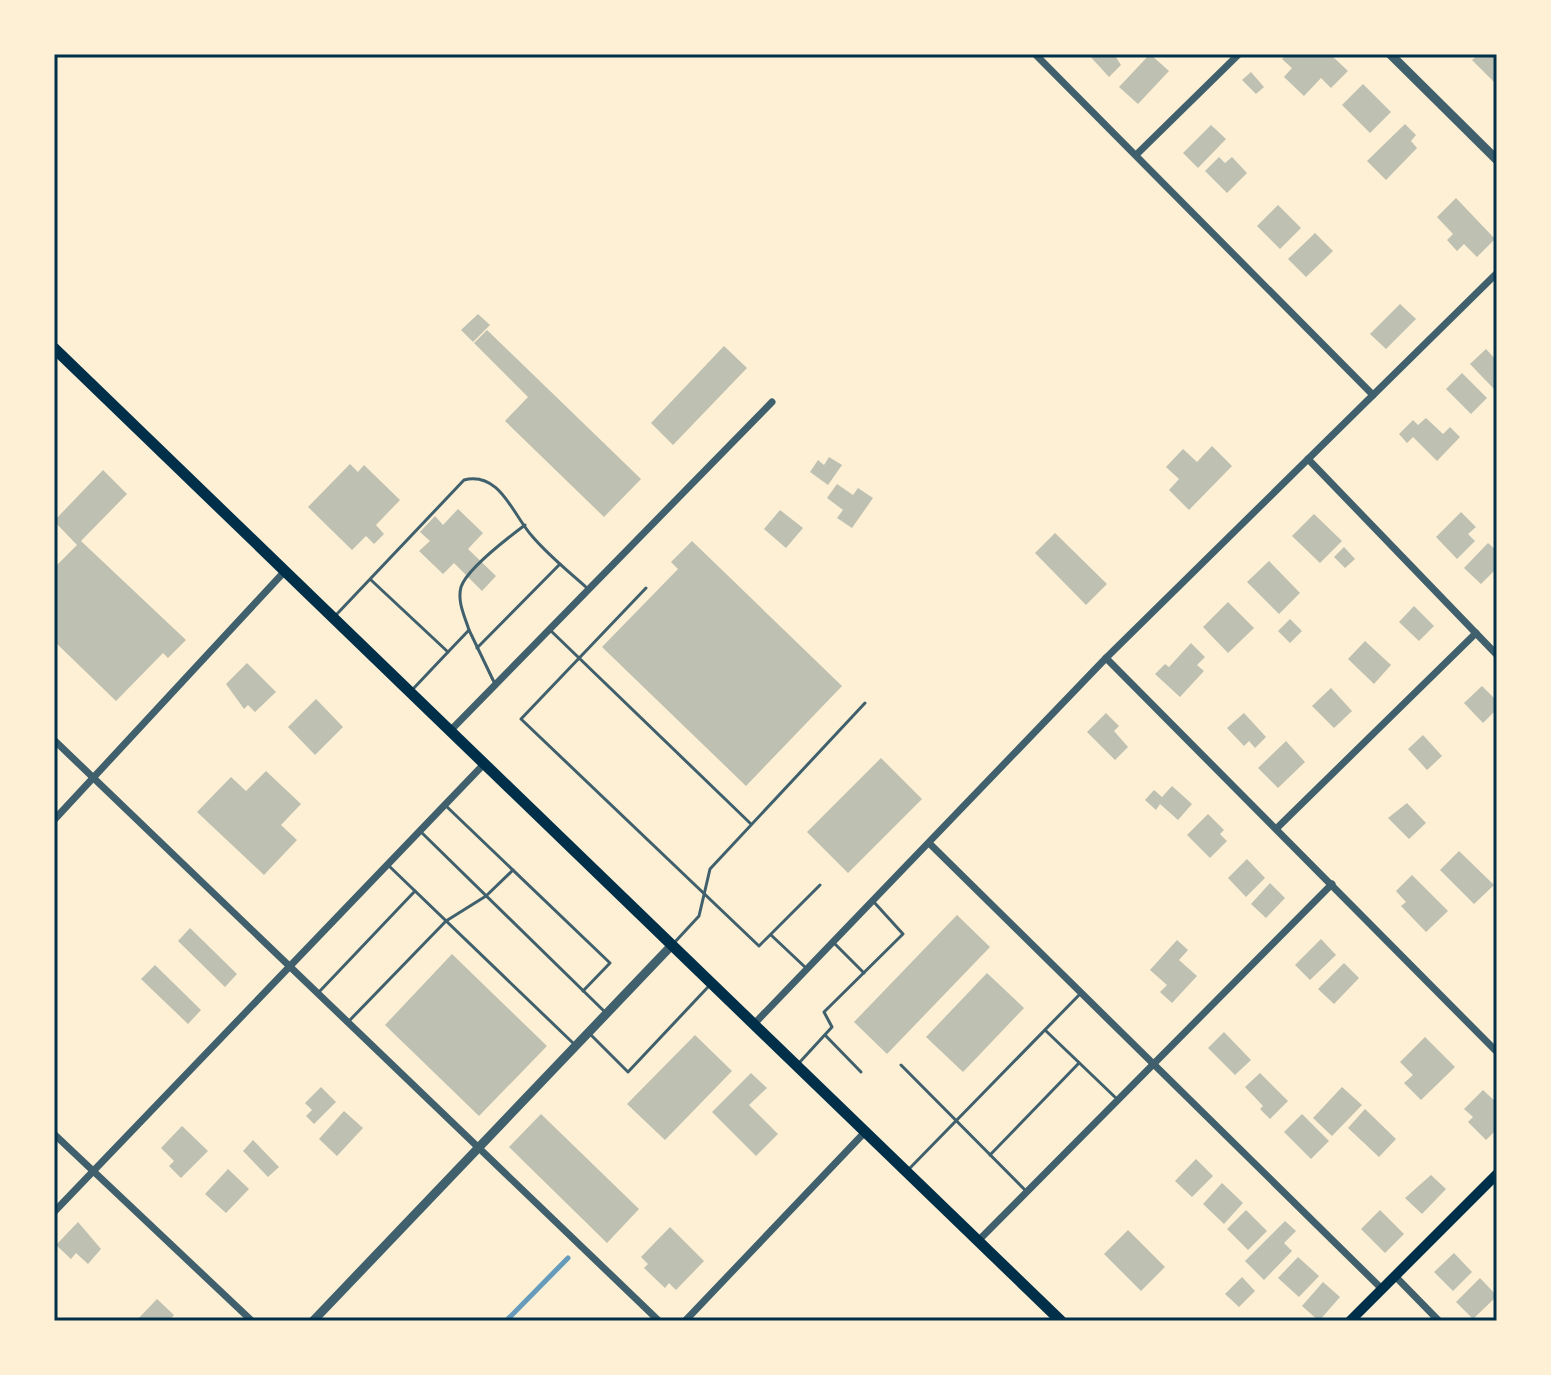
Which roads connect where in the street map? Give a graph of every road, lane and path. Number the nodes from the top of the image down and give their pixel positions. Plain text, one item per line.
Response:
1 (1035, 54) edge
2 (1239, 54) edge
3 (1390, 54) edge
4 (1497, 143) edge
5 (1489, 152) junction
6 (1137, 154) junction
7 (1497, 160) edge
8 (1497, 273) edge
9 (54, 348) edge
10 (1373, 395) junction
11 (772, 402) dead end
12 (1308, 459) junction
13 (525, 525) junction
14 (560, 564) junction
15 (285, 571) junction
16 (370, 579) junction
17 (646, 588) dead end
18 (589, 589) junction
19 (333, 617) junction
20 (549, 629) junction
21 (469, 630) junction
22 (1476, 633) junction
23 (477, 648) junction
24 (448, 652) junction
25 (1497, 655) edge
26 (579, 658) junction
27 (1106, 658) junction
28 (495, 685) junction
29 (410, 692) junction
30 (865, 703) dead end
31 (450, 731) junction
32 (54, 740) edge
33 (484, 764) junction
34 (94, 778) junction
35 (445, 805) junction
36 (54, 820) edge
37 (752, 824) junction
38 (1277, 828) junction
39 (420, 831) junction
40 (929, 843) junction
41 (387, 865) junction
42 (513, 870) junction
43 (1332, 884) junction
44 (820, 885) dead end
45 (415, 891) junction
46 (486, 896) junction
47 (706, 897) junction
48 (873, 901) junction
49 (446, 921) junction
50 (771, 935) junction
51 (833, 942) junction
52 (672, 945) junction
53 (288, 968) junction
54 (807, 969) junction
55 (864, 973) junction
56 (712, 984) junction
57 (583, 991) junction
58 (1082, 991) junction
59 (317, 995) junction
60 (607, 1013) junction
61 (347, 1023) junction
62 (754, 1024) junction
63 (1045, 1030) junction
64 (588, 1033) junction
65 (825, 1035) junction
66 (576, 1046) junction
67 (1497, 1052) edge
68 (1079, 1063) junction
69 (1154, 1063) junction
70 (901, 1065) dead end
71 (797, 1066) junction
72 (861, 1072) dead end
73 (1118, 1100) junction
74 (956, 1120) junction
75 (865, 1132) junction
76 (54, 1134) edge
77 (478, 1149) junction
78 (990, 1155) junction
79 (93, 1172) junction
80 (907, 1172) junction
81 (1497, 1174) edge
82 (1027, 1192) junction
83 (54, 1212) edge
84 (978, 1241) junction
85 (1395, 1276) junction
86 (1382, 1289) junction
87 (252, 1321) edge
88 (313, 1321) edge
89 (659, 1321) edge
90 (685, 1321) edge
91 (1061, 1321) edge
92 (1350, 1321) edge
93 (1439, 1321) edge

1 - 6 street
2 - 6 street
3 - 5 street
4 - 5 street
5 - 7 street
6 - 10 street
8 - 10 street
9 - 15 main road
10 - 12 street
11 - 18 street
12 - 22 street
12 - 27 street
13 - 14 lane
13 - 16 lane
13 - 21 lane
14 - 18 lane
14 - 23 lane
15 - 19 main road
15 - 34 street
16 - 19 lane
16 - 24 lane
17 - 26 lane
18 - 20 street
19 - 29 main road
20 - 26 lane
20 - 28 street
21 - 23 lane
21 - 24 lane
22 - 25 street
22 - 38 street
23 - 28 lane
24 - 29 lane
26 - 37 lane
26 - 47 lane
27 - 38 street
27 - 40 street
28 - 31 street
29 - 31 main road
30 - 37 lane
31 - 33 main road
32 - 34 street
33 - 35 street
33 - 52 main road
34 - 36 street
34 - 53 street
35 - 39 street
35 - 42 lane
37 - 47 lane
38 - 43 street
39 - 41 street
39 - 46 lane
40 - 48 street
40 - 58 street
41 - 45 lane
41 - 53 street
42 - 46 lane
42 - 57 lane
43 - 67 street
43 - 69 street
44 - 50 lane
45 - 49 lane
45 - 59 lane
46 - 49 lane
46 - 57 lane
47 - 50 lane
47 - 52 lane
48 - 51 street
48 - 55 lane
49 - 61 lane
49 - 66 lane
50 - 54 lane
51 - 54 street
51 - 55 lane
52 - 56 main road
52 - 60 street
53 - 59 street
53 - 79 street
54 - 62 street
55 - 65 lane
56 - 62 main road
56 - 64 lane
57 - 60 lane
58 - 63 lane
58 - 69 street
59 - 61 street
60 - 64 street
61 - 77 street
62 - 71 main road
63 - 68 lane
63 - 74 lane
64 - 66 street
65 - 71 lane
65 - 72 lane
66 - 77 street
68 - 73 lane
68 - 78 lane
69 - 73 street
69 - 86 street
70 - 74 lane
71 - 75 main road
73 - 82 street
74 - 78 lane
74 - 80 lane
75 - 80 main road
75 - 90 street
76 - 79 street
77 - 88 street
77 - 89 street
78 - 82 lane
79 - 83 street
79 - 87 street
80 - 84 main road
81 - 85 main road
82 - 84 street
84 - 91 main road
85 - 86 main road
85 - 93 street
86 - 92 main road

